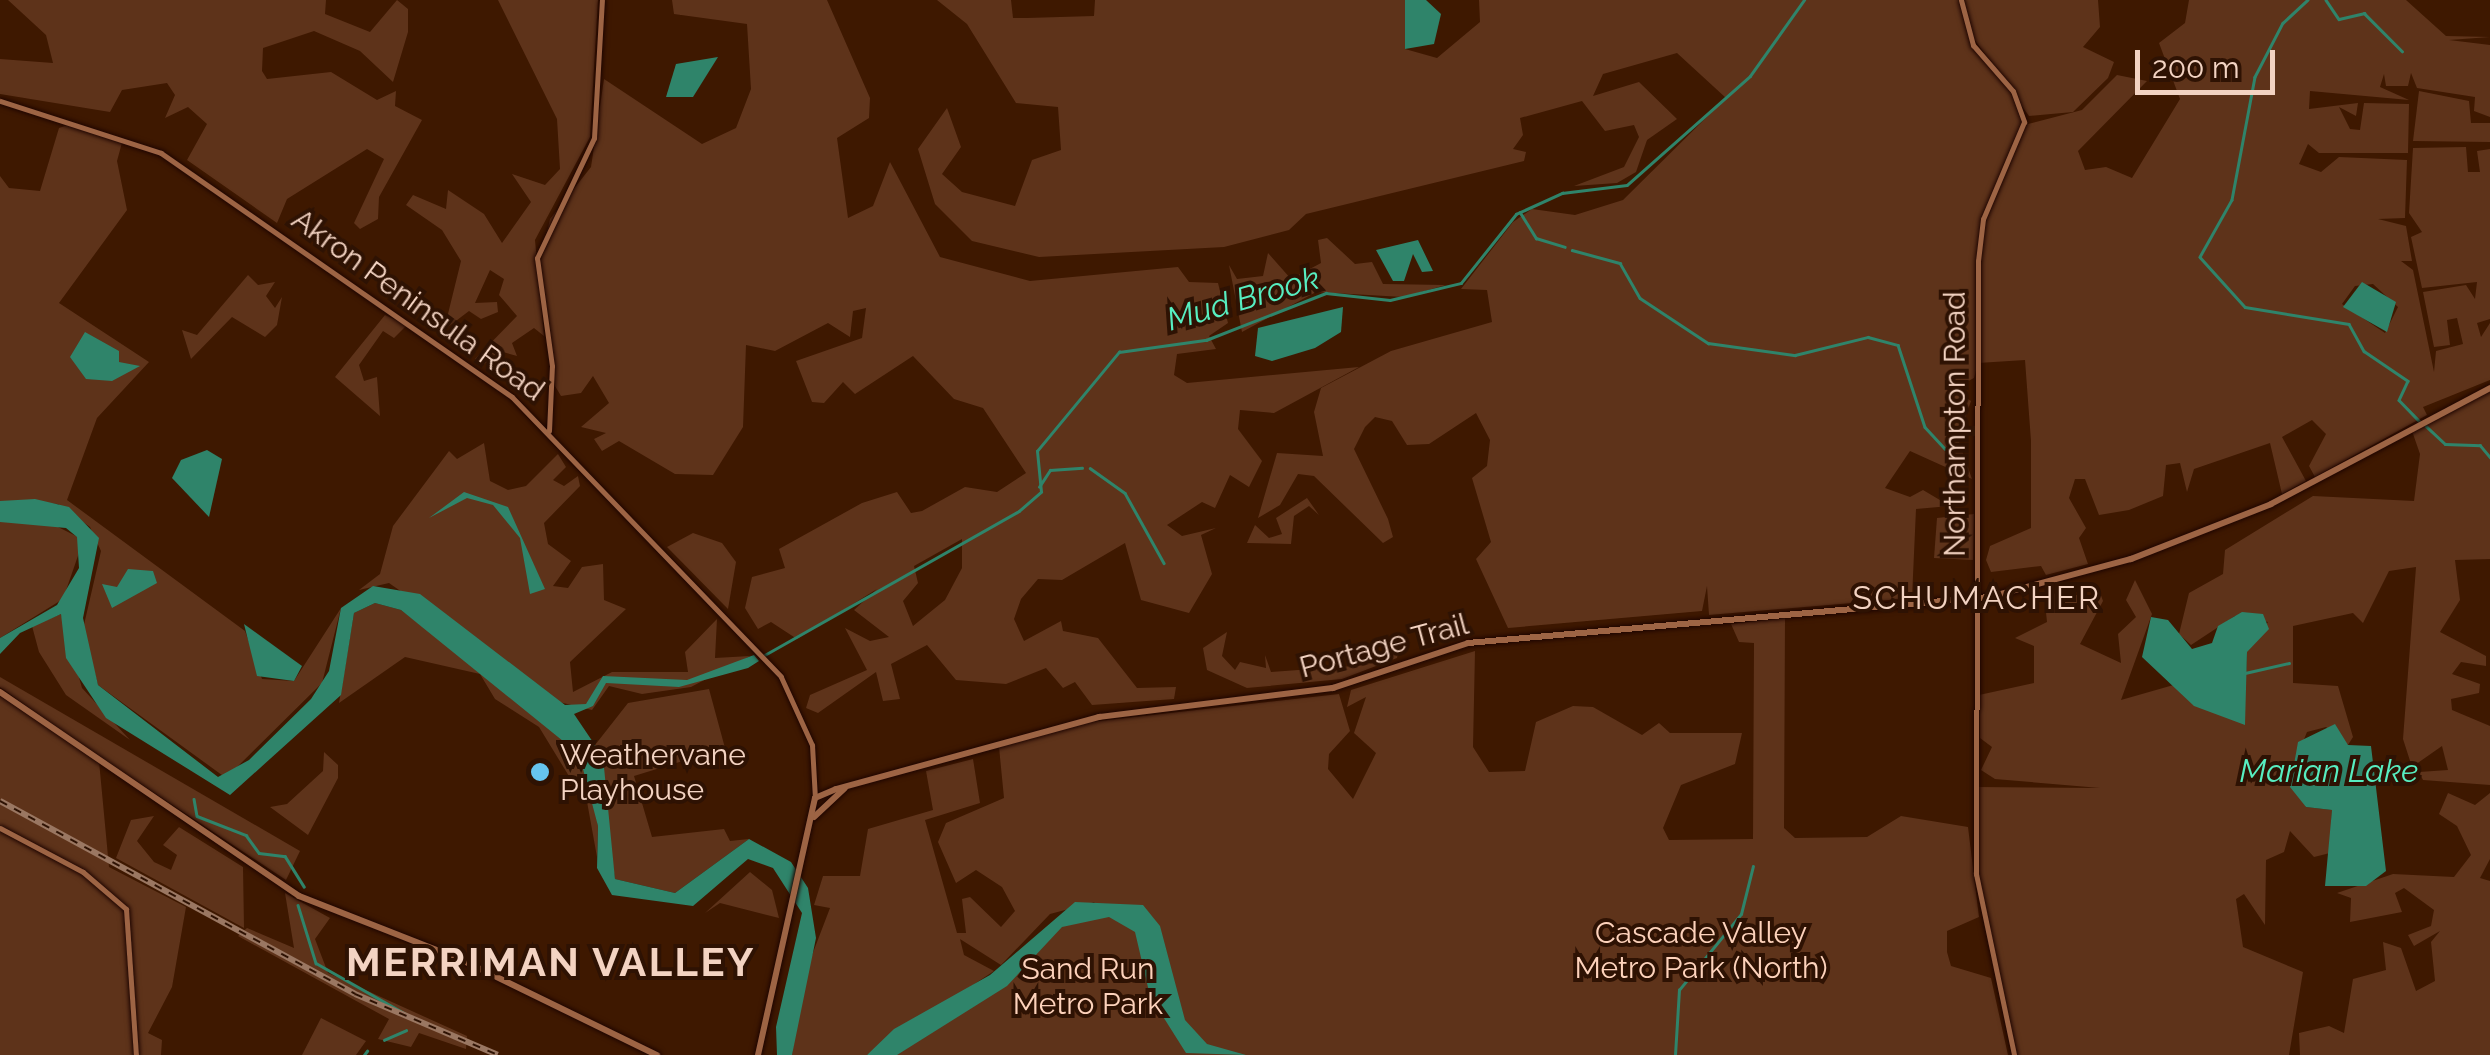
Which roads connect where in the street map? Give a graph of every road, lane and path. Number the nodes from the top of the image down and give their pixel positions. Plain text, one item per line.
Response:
1 (602, 0) edge
2 (1961, 0) edge
3 (0, 101) edge
4 (2490, 388) edge
5 (549, 431) junction
6 (1976, 598) junction
7 (0, 692) edge
8 (852, 784) junction
9 (815, 798) junction
10 (810, 822) junction
11 (0, 828) edge
12 (136, 1055) edge
13 (657, 1055) edge
14 (758, 1055) edge
15 (2014, 1055) edge

1 - 5 street
2 - 6 street, Northampton Road
3 - 5 street, Akron Peninsula Road
4 - 6 main road, Portage Trail
5 - 9 street, Akron Peninsula Road
6 - 8 main road, Portage Trail
6 - 15 street, Northampton Road
7 - 13 main road
8 - 9 main road, Portage Trail
8 - 10 main road
9 - 10 main road
10 - 14 main road
11 - 12 street

